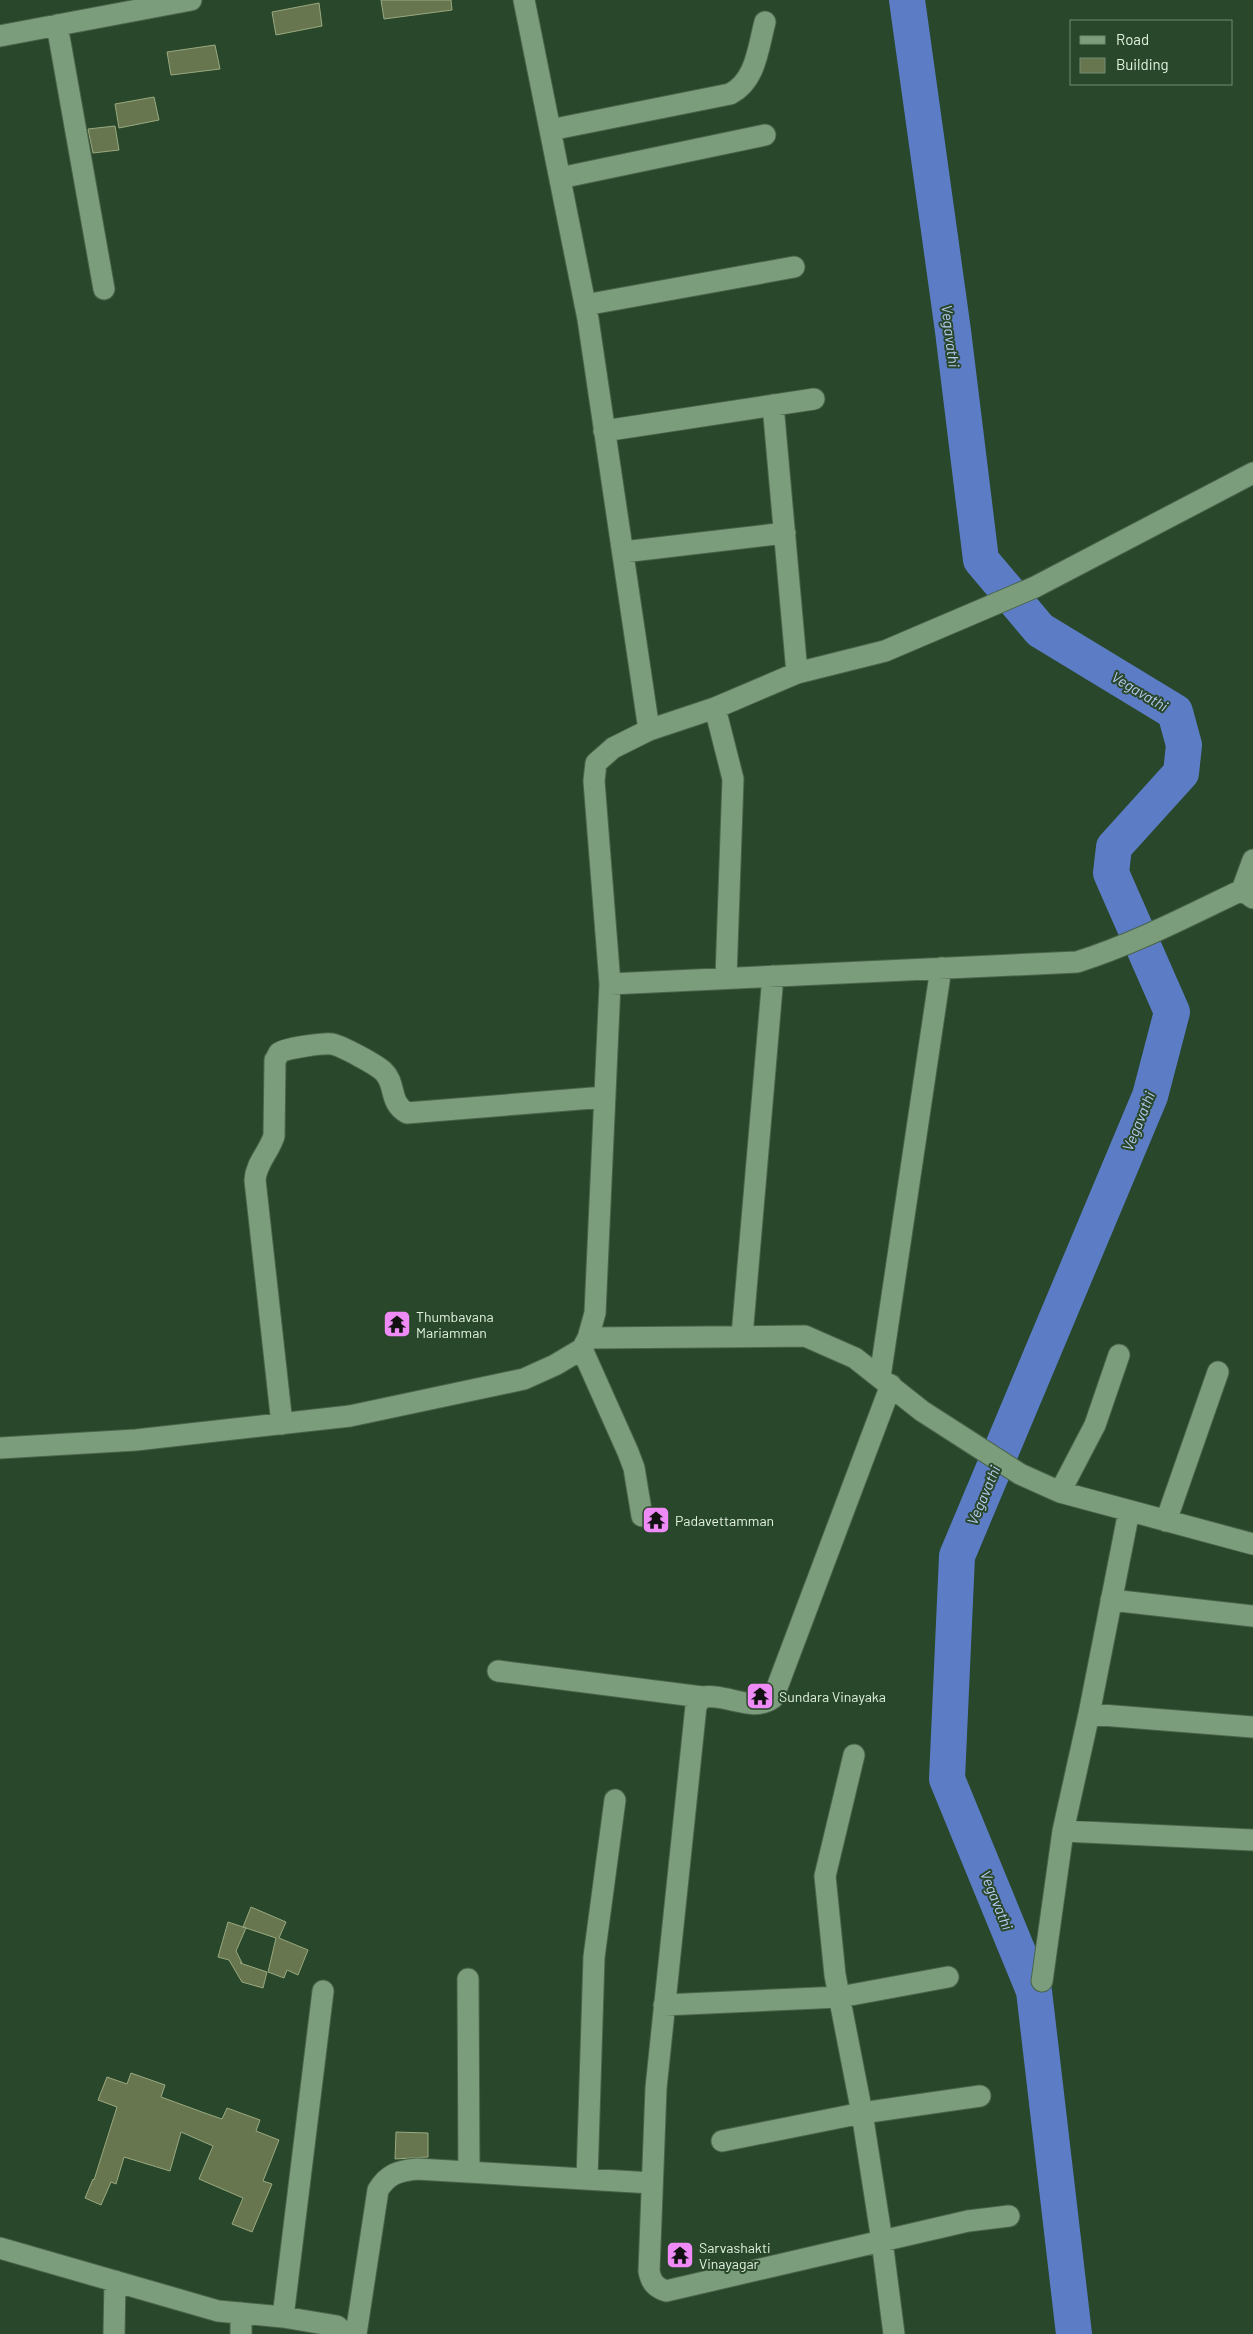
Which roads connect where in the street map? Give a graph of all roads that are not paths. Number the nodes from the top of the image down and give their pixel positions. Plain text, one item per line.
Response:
1 (191, 0) edge
2 (524, 0) edge
3 (765, 22) dead end
4 (57, 25) junction
5 (0, 36) edge
6 (550, 130) junction
7 (765, 135) dead end
8 (560, 178) junction
9 (794, 268) dead end
10 (104, 290) dead end
11 (585, 305) junction
12 (814, 399) dead end
13 (773, 405) junction
14 (604, 431) junction
15 (1253, 473) edge
16 (785, 533) junction
17 (623, 552) junction
18 (797, 673) junction
19 (715, 708) junction
20 (649, 730) junction
21 (1253, 860) edge
22 (1248, 894) edge
23 (941, 968) junction
24 (773, 976) junction
25 (726, 977) junction
26 (610, 984) junction
27 (605, 1097) junction
28 (742, 1336) junction
29 (585, 1344) junction
30 (1119, 1355) dead end
31 (1218, 1372) dead end
32 (886, 1381) junction
33 (282, 1424) junction
34 (0, 1448) edge
35 (1060, 1492) junction
36 (1129, 1511) junction
37 (642, 1516) dead end
38 (1166, 1521) junction
39 (1253, 1544) edge
40 (1111, 1600) junction
41 (1253, 1616) edge
42 (498, 1671) dead end
43 (702, 1697) junction
44 (1089, 1714) junction
45 (1253, 1727) edge
46 (854, 1755) dead end
47 (615, 1800) dead end
48 (1063, 1831) junction
49 (1253, 1840) edge
50 (948, 1977) dead end
51 (468, 1978) dead end
52 (1042, 1981) dead end
53 (323, 1991) dead end
54 (840, 1997) junction
55 (664, 2005) junction
56 (980, 2096) dead end
57 (862, 2113) junction
58 (722, 2141) dead end
59 (469, 2172) junction
60 (587, 2179) junction
61 (652, 2183) junction
62 (1009, 2216) dead end
63 (882, 2241) junction
64 (0, 2248) edge
65 (115, 2281) junction
66 (241, 2313) junction
67 (283, 2317) junction
68 (114, 2334) edge
69 (241, 2334) edge
70 (346, 2334) edge
71 (356, 2334) edge
72 (894, 2334) edge

1 - 4 street
2 - 6 street
3 - 6 street
4 - 5 street
4 - 10 street
6 - 8 street
7 - 8 street
8 - 11 street
9 - 11 street
11 - 14 street
12 - 13 street
13 - 14 street
13 - 16 street
14 - 17 street
15 - 18 street
16 - 17 street
16 - 18 street
17 - 20 street
18 - 19 street
19 - 20 street
19 - 25 street
20 - 26 street
21 - 22 street
22 - 23 street
23 - 24 street
23 - 32 street
24 - 25 street
24 - 28 street
25 - 26 street
26 - 27 street
27 - 29 street
27 - 33 street
28 - 29 street
28 - 32 street
29 - 33 street
29 - 37 street
30 - 35 street
31 - 38 street
32 - 35 street
32 - 43 street
33 - 34 street
35 - 36 street
36 - 38 street
36 - 40 street
38 - 39 street
40 - 41 street
40 - 44 street
42 - 43 street
43 - 55 street
44 - 45 street
44 - 48 street
46 - 54 street
47 - 60 street
48 - 49 street
48 - 52 street
50 - 54 street
51 - 59 street
53 - 67 street
54 - 55 street
54 - 57 street
55 - 61 street
56 - 57 street
57 - 58 street
57 - 63 street
59 - 60 street
59 - 71 street
60 - 61 street
61 - 63 street
62 - 63 street
63 - 72 street
64 - 65 street
65 - 66 street
65 - 68 street
66 - 67 street
66 - 69 street
67 - 70 street

